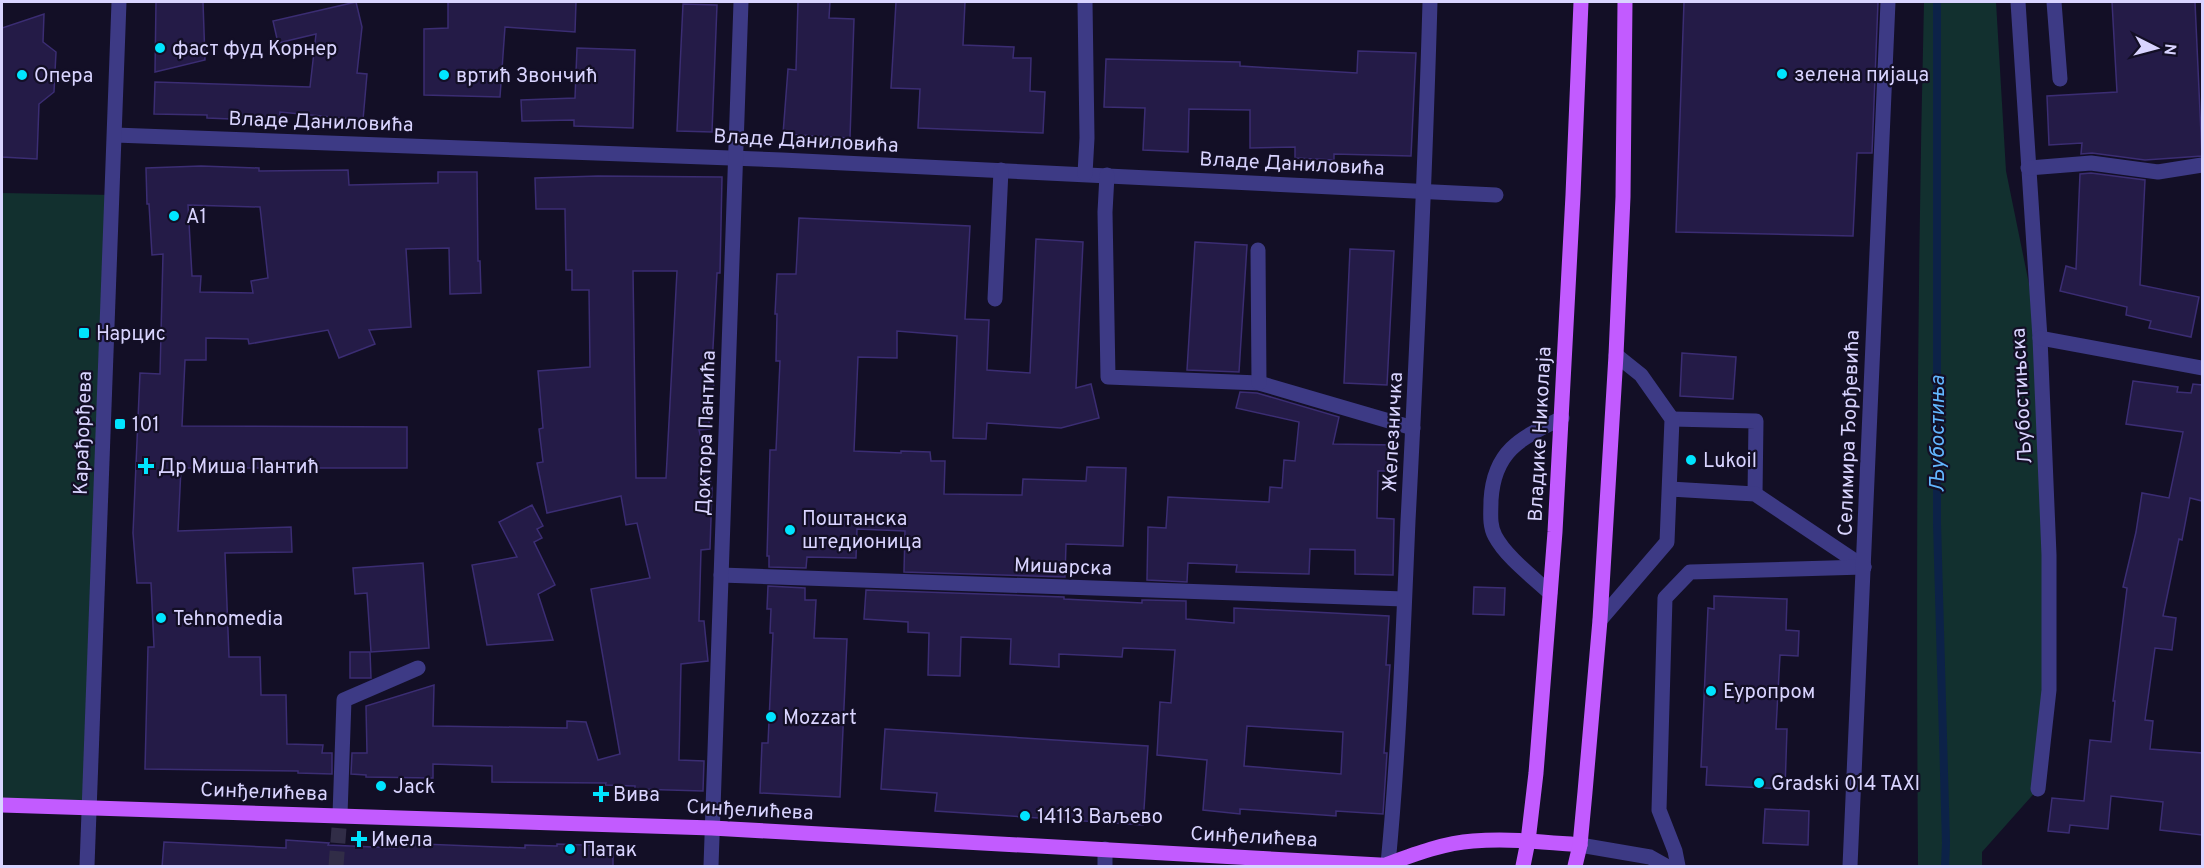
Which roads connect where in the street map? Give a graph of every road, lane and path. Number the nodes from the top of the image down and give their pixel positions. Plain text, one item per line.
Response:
1 (119, 2) edge
2 (741, 2) edge
3 (1085, 2) edge
4 (1430, 2) edge
5 (1581, 2) edge
6 (1626, 2) edge
7 (1888, 2) edge
8 (2018, 2) edge
9 (2054, 2) edge
10 (2060, 79) dead end
11 (115, 135) junction
12 (736, 158) junction
13 (2202, 165) edge
14 (2028, 168) junction
15 (1001, 170) junction
16 (1085, 174) junction
17 (1107, 175) junction
18 (1424, 190) junction
19 (1496, 195) dead end
20 (1258, 250) dead end
21 (995, 299) dead end
22 (2040, 338) junction
23 (1616, 355) junction
24 (2202, 368) edge
25 (1259, 383) junction
26 (1562, 418) junction
27 (1672, 419) junction
28 (1413, 428) junction
29 (1670, 489) junction
30 (1755, 494) junction
31 (1864, 567) junction
32 (721, 575) junction
33 (1550, 593) junction
34 (1404, 599) junction
35 (1600, 620) junction
36 (418, 668) dead end
37 (2038, 789) dead end
38 (2, 805) edge
39 (88, 807) junction
40 (340, 815) junction
41 (712, 828) junction
42 (1528, 841) junction
43 (1580, 845) junction
44 (1106, 849) junction
45 (1196, 860) edge
46 (1362, 865) edge
47 (1393, 866) edge
48 (87, 867) edge
49 (711, 867) edge
50 (1105, 867) edge
51 (1523, 867) edge
52 (1575, 867) edge
53 (1666, 867) edge
54 (1678, 867) edge
55 (1850, 867) edge

1 - 11 street, Карађорђева
2 - 12 street, Доктора Пантића
3 - 16 street
4 - 18 street, Железничка
5 - 26 main road, Владике Николаја
6 - 23 main road
7 - 31 street, Селимира Ђорђевића
8 - 14 street, Љубостињска
9 - 10 street
11 - 12 street, Владе Даниловића
11 - 39 street, Карађорђева
12 - 15 street, Владе Даниловића
12 - 32 street, Доктора Пантића
13 - 14 street
14 - 22 street, Љубостињска
15 - 16 street, Владе Даниловића
15 - 21 street
16 - 17 street, Владе Даниловића
17 - 18 street, Владе Даниловића
17 - 25 street
18 - 19 street, Владе Даниловића
18 - 28 street, Железничка
20 - 25 street
22 - 24 street
22 - 37 street, Љубостињска
23 - 27 street
23 - 35 main road
25 - 28 street
26 - 33 main road, Владике Николаја
26 - 33 street
27 - 29 street
27 - 30 street
28 - 34 street, Железничка
29 - 30 street
29 - 35 street
30 - 31 street
31 - 54 street
31 - 55 street, Селимира Ђорђевића
32 - 34 street, Мишарска
32 - 41 street, Доктора Пантића
33 - 42 main road, Владике Николаја
34 - 47 street, Железничка
35 - 43 main road
36 - 40 street
38 - 39 main road, Синђелићева
39 - 40 main road, Синђелићева
39 - 48 street, Карађорђева
40 - 41 main road, Синђелићева
41 - 44 main road, Синђелићева
41 - 49 street, Доктора Пантића
42 - 43 main road, Синђелићева
42 - 47 main road, Синђелићева
42 - 51 main road, Владике Николаја
43 - 52 main road
43 - 53 street, Синђелићева
44 - 45 main road, Синђелићева
44 - 50 street
45 - 46 main road, Синђелићева
46 - 47 main road, Синђелићева

